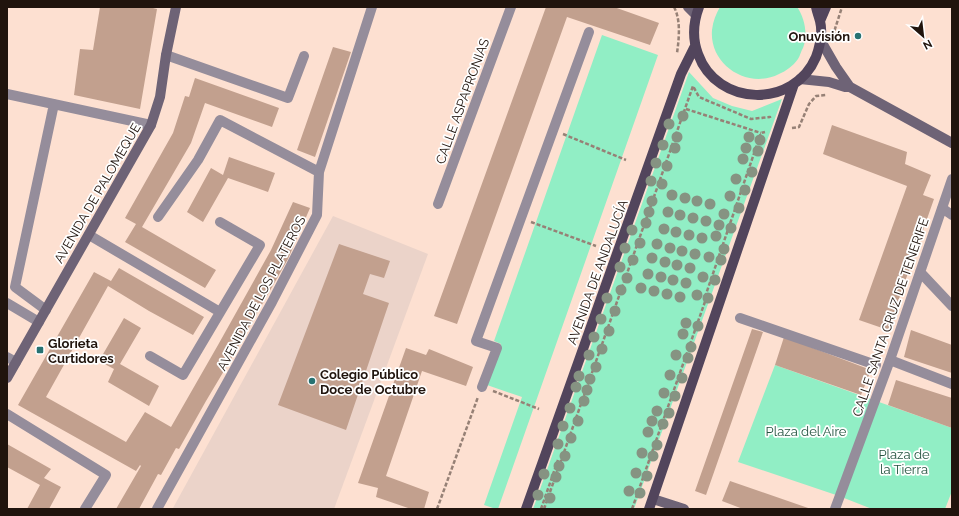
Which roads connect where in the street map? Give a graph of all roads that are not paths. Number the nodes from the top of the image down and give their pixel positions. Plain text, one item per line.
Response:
1 (176, 7) edge
2 (372, 7) edge
3 (511, 7) edge
4 (688, 7) edge
5 (816, 7) edge
6 (826, 7) edge
7 (697, 11) edge
8 (820, 21) junction
9 (589, 32) dead end
10 (821, 41) junction
11 (695, 46) junction
12 (166, 55) junction
13 (304, 56) dead end
14 (797, 82) junction
15 (850, 87) junction
16 (7, 94) edge
17 (54, 104) junction
18 (151, 125) junction
19 (952, 143) edge
20 (319, 172) junction
21 (952, 178) edge
22 (438, 204) dead end
23 (942, 208) junction
24 (952, 215) edge
25 (158, 217) dead end
26 (220, 222) dead end
27 (89, 235) junction
28 (920, 272) junction
29 (7, 303) edge
30 (952, 306) edge
31 (46, 310) junction
32 (220, 312) junction
33 (740, 318) dead end
34 (39, 322) junction
35 (150, 356) dead end
36 (7, 357) edge
37 (890, 360) junction
38 (16, 362) junction
39 (876, 365) dead end
40 (7, 378) edge
41 (952, 384) edge
42 (482, 387) road end
43 (7, 414) edge
44 (653, 499) junction
45 (85, 509) edge
46 (157, 509) edge
47 (526, 509) edge
48 (649, 509) edge
49 (684, 509) edge
50 (835, 509) edge

1 - 12 street, AVENIDA DE PALOMEQUE
2 - 20 street, AVENIDA DE LOS PLATEROS
3 - 22 street, CALLE ASPAPRONIAS
4 - 7 street
5 - 8 main road
6 - 8 main road
7 - 11 main road
8 - 10 main road
9 - 42 street
10 - 14 main road
10 - 15 street
11 - 14 main road
11 - 47 main road, AVENIDA DE ANDALUCÍA
12 - 13 street
12 - 18 street, AVENIDA DE PALOMEQUE
14 - 15 street
14 - 44 main road
15 - 19 street
16 - 17 street
17 - 18 street
17 - 31 street
18 - 27 street, AVENIDA DE PALOMEQUE
20 - 25 street
20 - 46 street, AVENIDA DE LOS PLATEROS
21 - 23 street, CALLE SANTA CRUZ DE TENERIFE
23 - 24 street
23 - 28 street, CALLE SANTA CRUZ DE TENERIFE
26 - 32 street
27 - 31 street, AVENIDA DE PALOMEQUE
27 - 32 street
28 - 30 street
28 - 37 street, CALLE SANTA CRUZ DE TENERIFE
29 - 34 street
31 - 34 street, AVENIDA DE PALOMEQUE
32 - 35 street
33 - 39 street
34 - 38 street, AVENIDA DE PALOMEQUE
36 - 38 street
37 - 41 street
37 - 50 street, CALLE SANTA CRUZ DE TENERIFE
38 - 40 street, AVENIDA DE PALOMEQUE
43 - 45 street
44 - 48 main road
44 - 49 street

